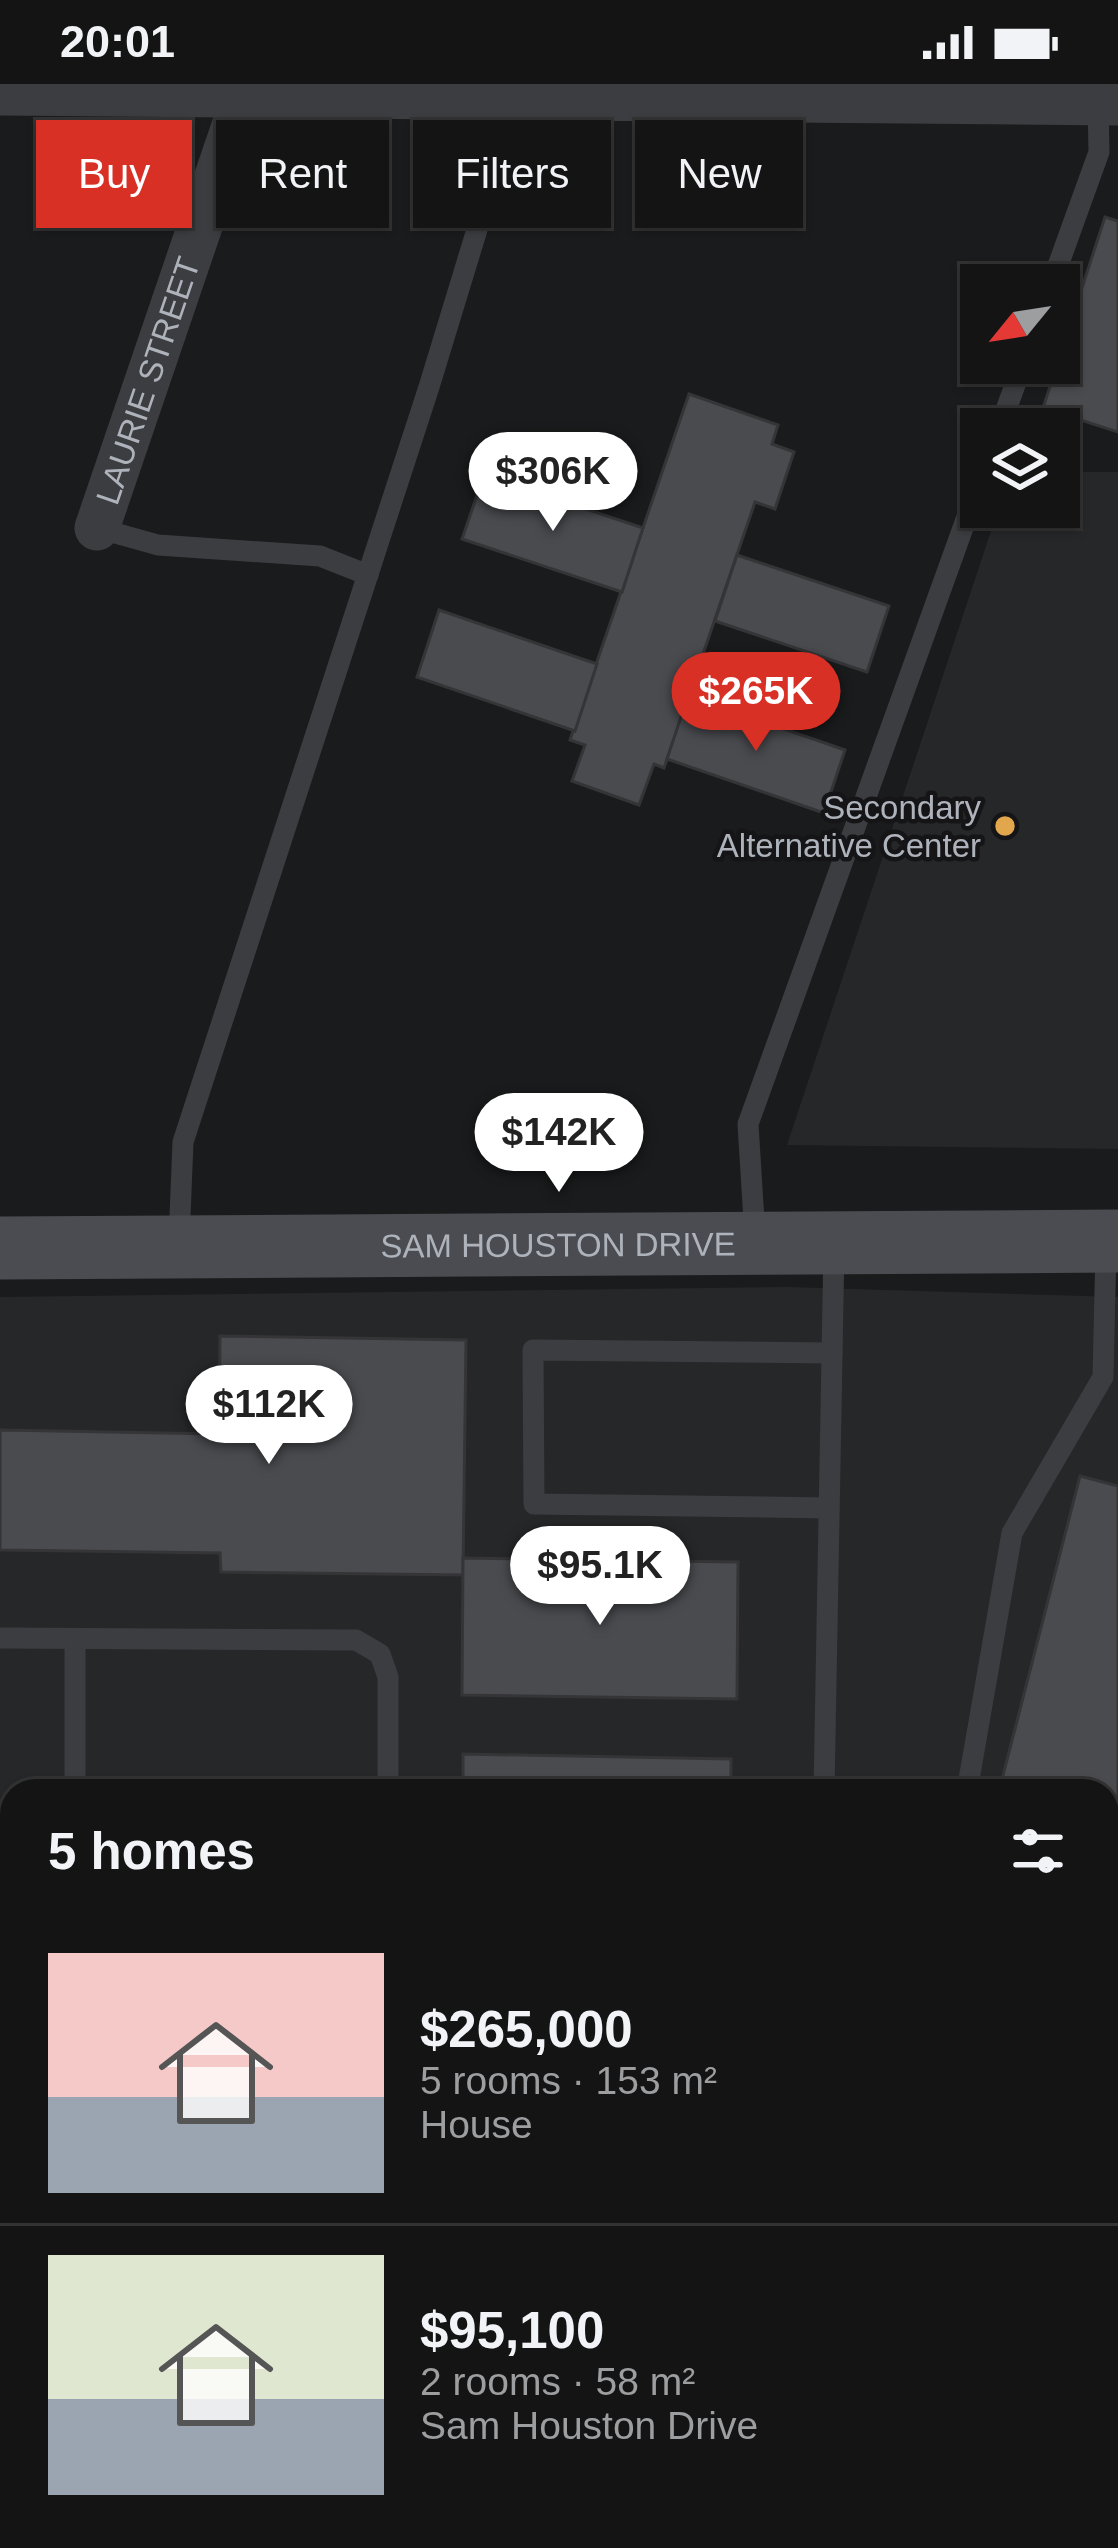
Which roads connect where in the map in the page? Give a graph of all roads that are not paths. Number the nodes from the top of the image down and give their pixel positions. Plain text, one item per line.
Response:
1 (142, 89) edge
2 (0, 93) edge
3 (245, 94) junction
4 (495, 98) junction
5 (1108, 103) edge
6 (1059, 264) edge
7 (97, 528) joint
8 (963, 528) edge
9 (368, 575) junction
10 (1112, 1241) edge
11 (834, 1243) junction
12 (756, 1244) junction
13 (179, 1247) junction
14 (0, 1248) edge
15 (832, 1353) junction
16 (1110, 1378) edge
17 (829, 1508) junction
18 (0, 1638) edge
19 (75, 1639) junction
20 (75, 1779) edge
21 (388, 1779) edge
22 (824, 1779) edge
23 (969, 1779) edge

1 - 2 street
1 - 3 street
3 - 4 street
3 - 7 street, LAURIE STREET
4 - 5 street
4 - 9 lane
5 - 6 lane
7 - 9 lane
8 - 12 lane
9 - 13 lane
10 - 11 street, SAM HOUSTON DRIVE
10 - 16 lane
11 - 12 street, SAM HOUSTON DRIVE
11 - 15 lane
12 - 13 street, SAM HOUSTON DRIVE
13 - 14 street, SAM HOUSTON DRIVE
15 - 17 lane
15 - 17 lane
16 - 23 lane
17 - 22 lane
18 - 19 lane
19 - 20 lane
19 - 21 lane

